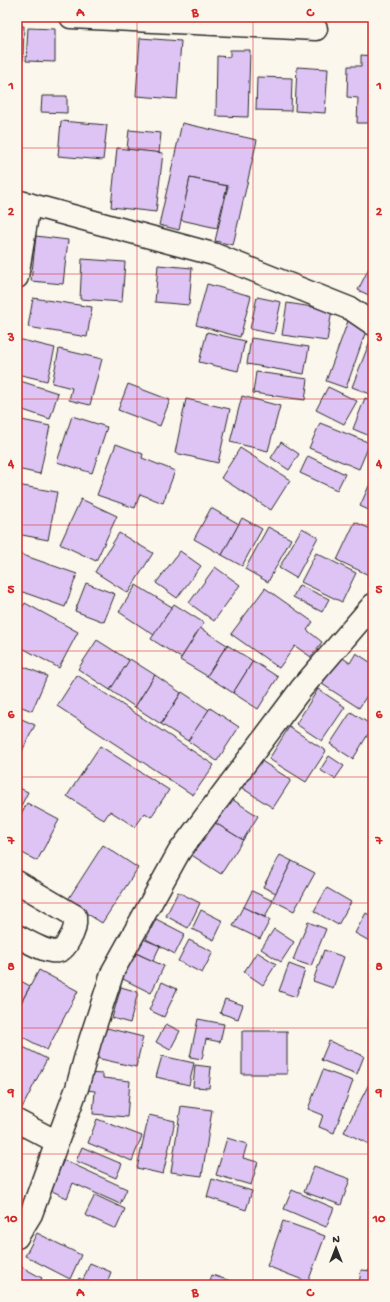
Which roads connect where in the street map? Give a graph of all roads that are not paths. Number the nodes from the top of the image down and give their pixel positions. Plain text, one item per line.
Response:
1 (71, 17) edge
2 (316, 29) dead end
3 (23, 202) edge
4 (17, 277) edge
5 (373, 324) edge
6 (373, 605) edge
7 (17, 882) edge
8 (17, 936) edge
9 (17, 1121) edge
10 (57, 1142) junction
11 (17, 1237) edge

1 - 2 street
3 - 4 street
3 - 5 street
6 - 10 street
7 - 8 street
9 - 10 street
10 - 11 street

